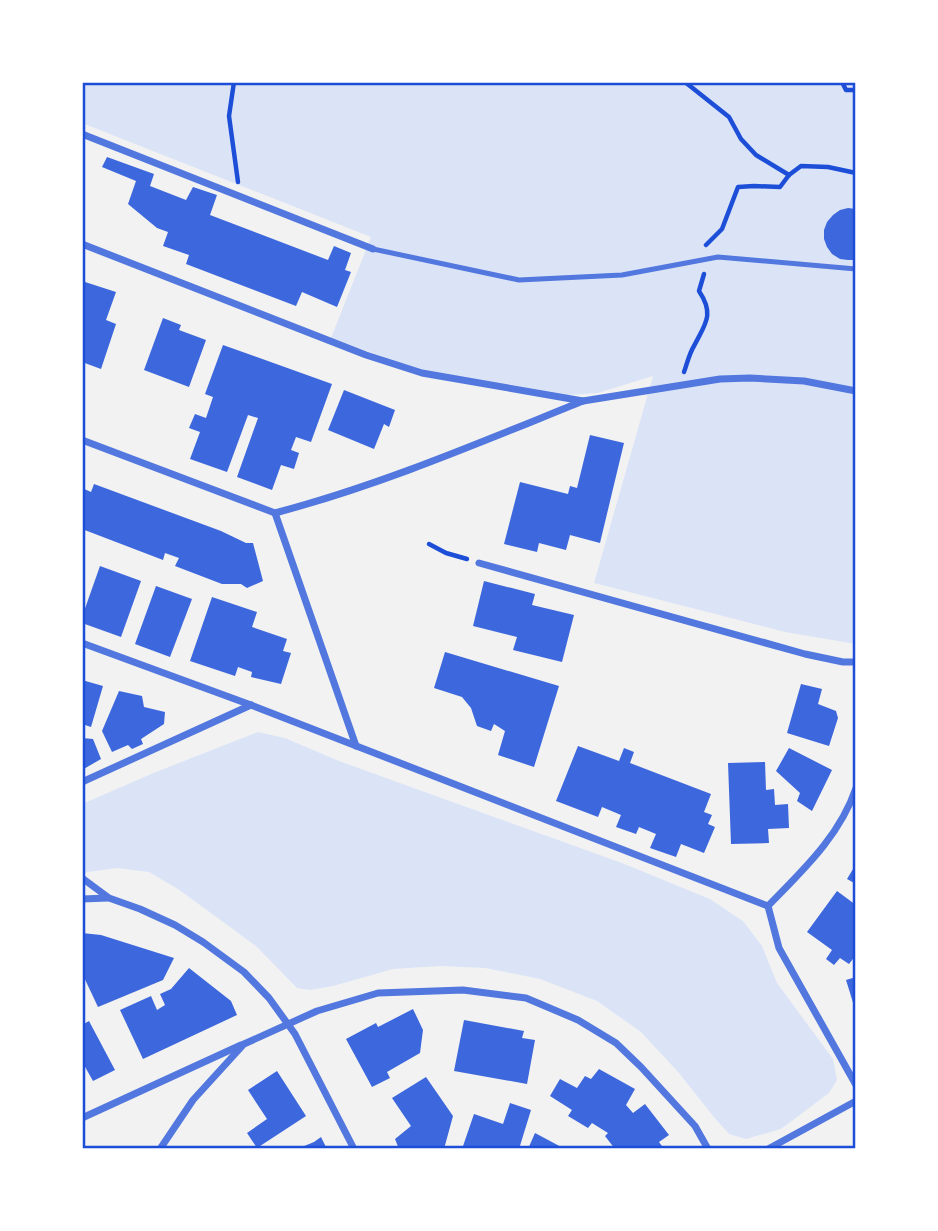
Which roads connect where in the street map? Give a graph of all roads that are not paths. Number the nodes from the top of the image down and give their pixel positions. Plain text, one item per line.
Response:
1 (82, 134) edge
2 (82, 244) edge
3 (373, 249) joint
4 (856, 269) edge
5 (856, 391) edge
6 (583, 401) junction
7 (82, 440) edge
8 (275, 513) junction
9 (479, 563) road end
10 (82, 643) edge
11 (856, 662) edge
12 (251, 705) junction
13 (356, 746) junction
14 (82, 782) edge
15 (856, 788) edge
16 (82, 878) edge
17 (109, 898) junction
18 (82, 899) edge
19 (768, 906) junction
20 (288, 1023) junction
21 (244, 1044) junction
22 (856, 1085) edge
23 (856, 1101) edge
24 (82, 1118) edge
25 (790, 1138) junction
26 (160, 1149) edge
27 (354, 1149) edge
28 (708, 1149) edge
29 (768, 1149) edge
30 (795, 1149) edge

1 - 3 street
2 - 6 street
3 - 4 lane
5 - 6 street
6 - 8 street
7 - 8 street
8 - 13 street
9 - 11 street
10 - 12 street
12 - 13 street
12 - 14 street
13 - 19 street
15 - 19 street
16 - 17 street
17 - 18 street
17 - 20 street
19 - 22 street
20 - 21 street
20 - 27 street
20 - 28 street
21 - 24 street
21 - 26 street
23 - 25 street
25 - 29 street
25 - 30 street

